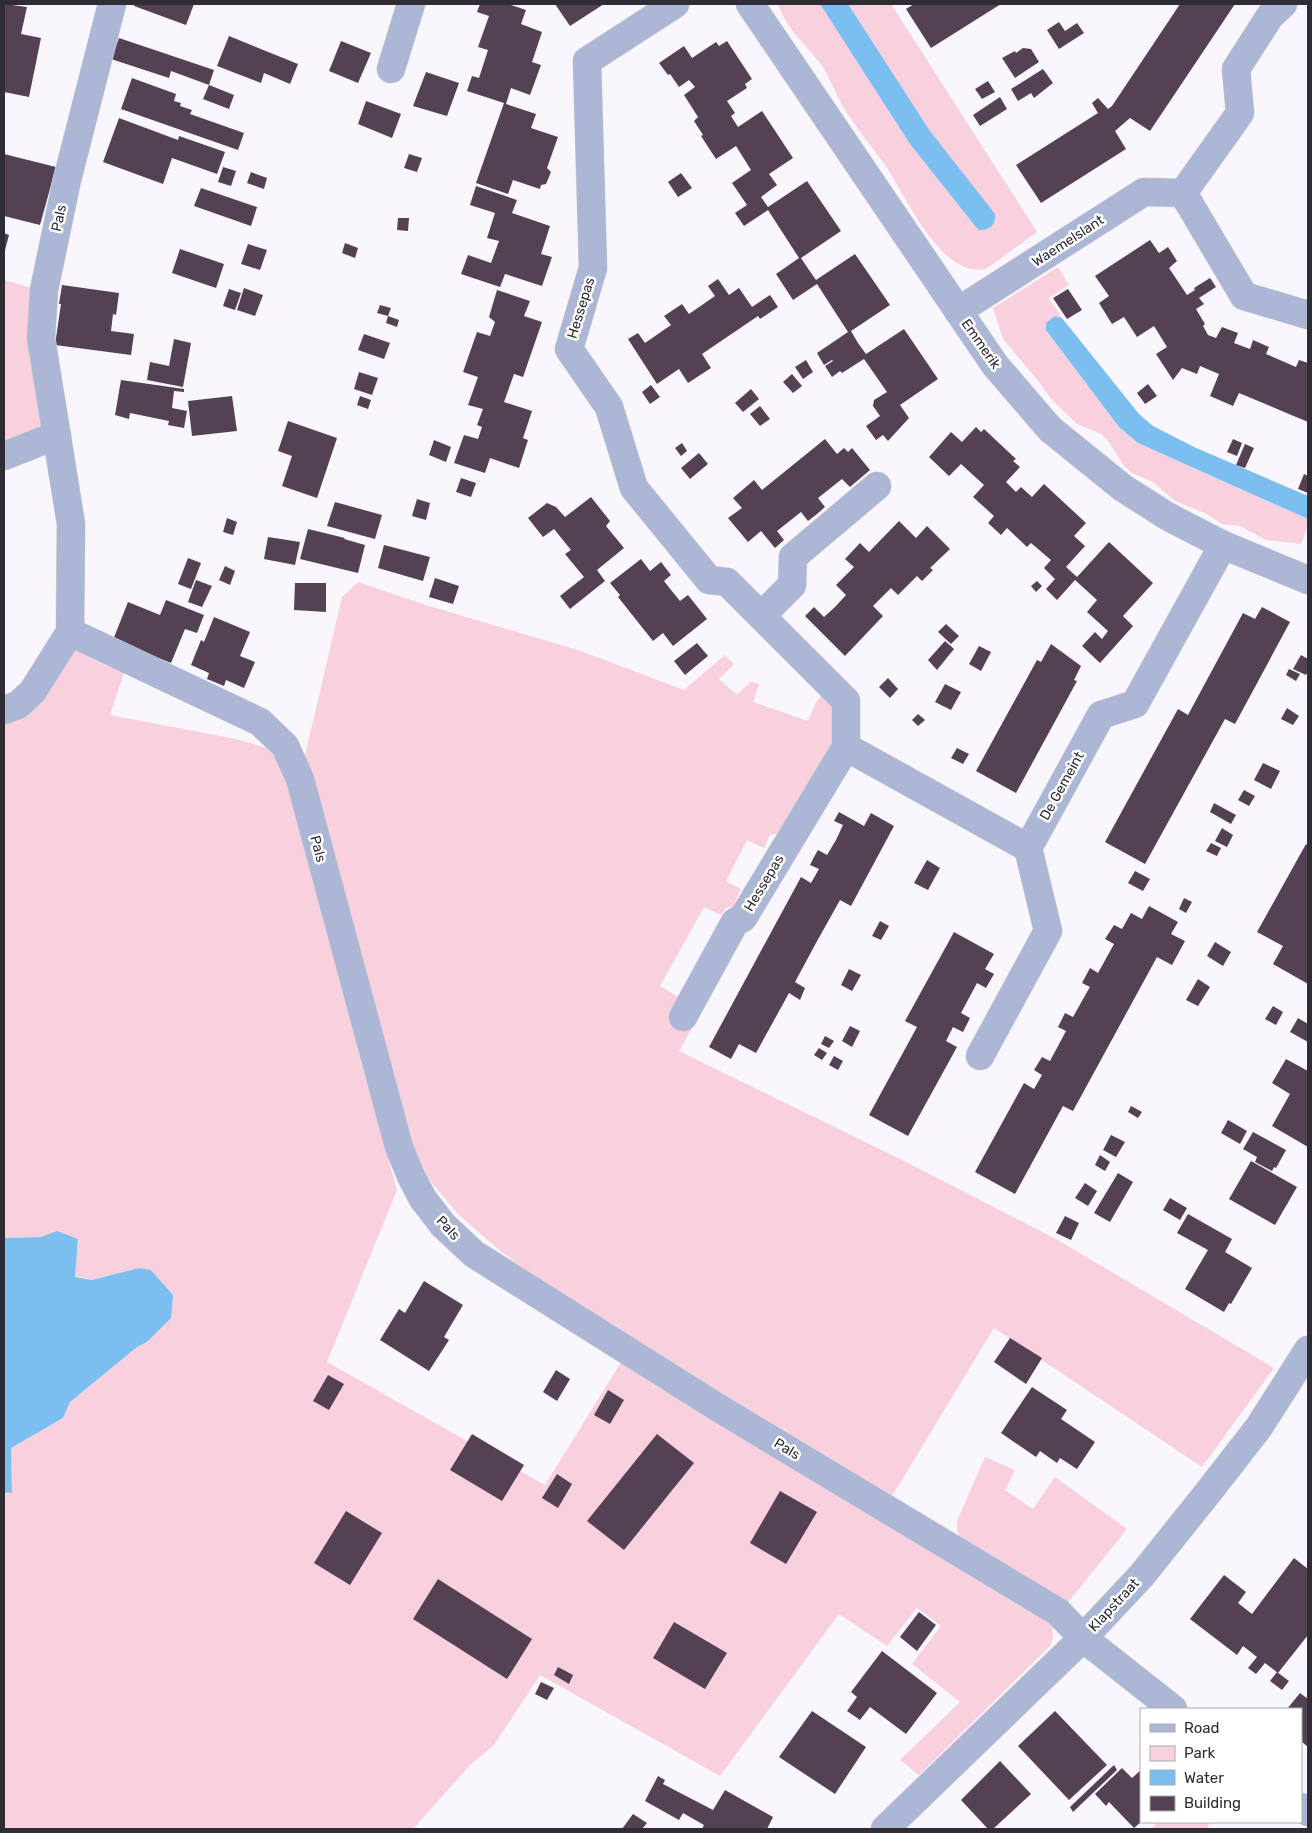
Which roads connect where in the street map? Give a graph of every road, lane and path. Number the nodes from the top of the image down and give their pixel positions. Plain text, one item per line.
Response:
1 (112, 4) edge
2 (411, 4) edge
3 (675, 4) edge
4 (750, 4) edge
5 (1283, 4) edge
6 (391, 69) dead end
7 (1183, 193) junction
8 (958, 311) junction
9 (1308, 315) edge
10 (57, 435) junction
11 (4, 456) edge
12 (877, 486) dead end
13 (1223, 545) junction
14 (1308, 580) edge
15 (761, 616) junction
16 (70, 632) junction
17 (4, 710) edge
18 (846, 747) junction
19 (1028, 848) junction
20 (683, 1017) dead end
21 (980, 1056) dead end
22 (1308, 1350) edge
23 (1083, 1638) junction
24 (1171, 1708) edge
25 (885, 1829) edge

1 - 10 street, Pals
2 - 6 street
3 - 15 street, Hessepas
4 - 8 street, Emmerik
5 - 7 street
7 - 8 street, Waemelslant
7 - 9 street
8 - 13 street, Emmerik
10 - 11 street
10 - 16 street, Pals
12 - 15 street
13 - 14 street, Emmerik
13 - 19 street, De Gemeint
15 - 18 street, Hessepas
16 - 17 street
16 - 23 street, Pals
18 - 19 street
18 - 20 street, Hessepas
19 - 21 street
22 - 23 street, Klapstraat
23 - 24 street, Pals
23 - 25 street, Klapstraat

